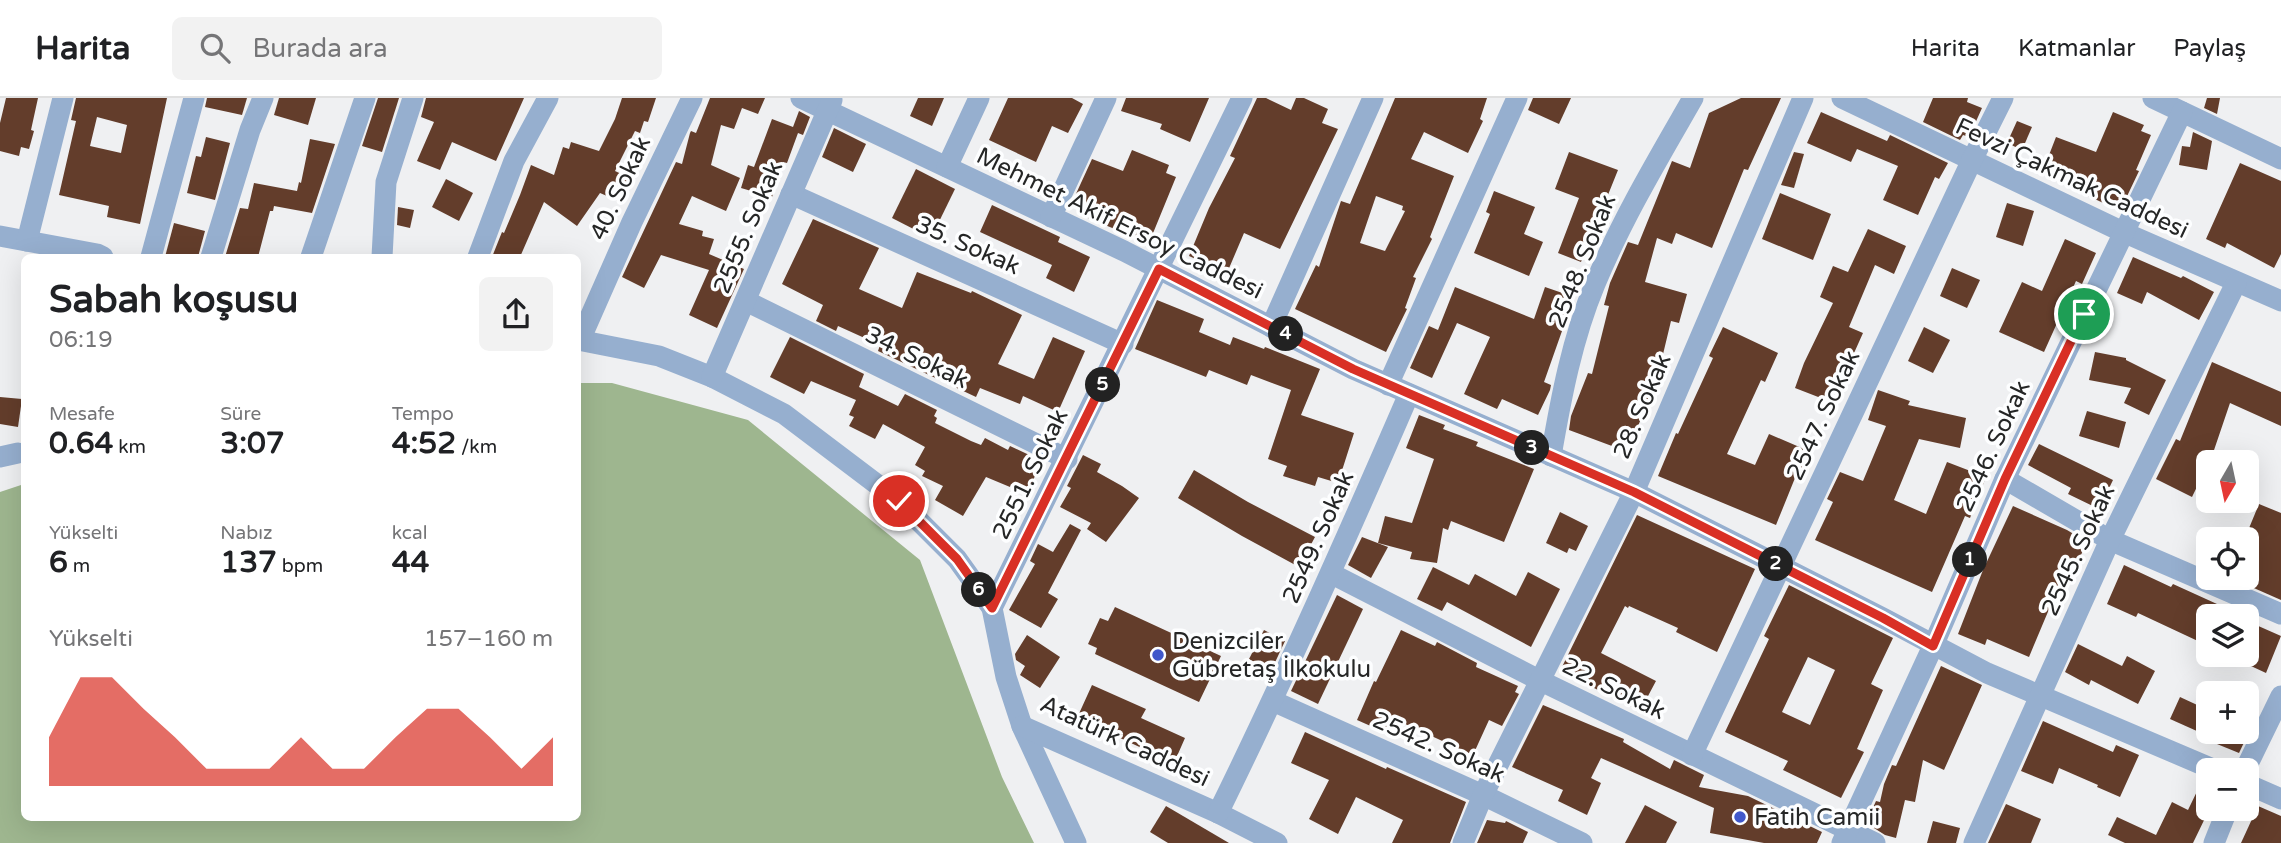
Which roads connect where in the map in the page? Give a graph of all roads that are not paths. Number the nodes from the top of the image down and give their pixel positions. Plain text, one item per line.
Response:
1 (63, 98) edge
2 (194, 98) edge
3 (263, 98) edge
4 (365, 98) edge
5 (413, 98) edge
6 (548, 98) edge
7 (692, 98) edge
8 (801, 98) edge
9 (979, 98) edge
10 (1106, 98) edge
11 (1242, 98) edge
12 (1373, 98) edge
13 (1517, 98) edge
14 (1693, 98) edge
15 (1803, 98) edge
16 (1842, 98) edge
17 (2003, 98) edge
18 (2153, 98) edge
19 (830, 104) edge
20 (2182, 112) junction
21 (2281, 159) edge
22 (1972, 160) junction
23 (947, 167) junction
24 (791, 194) junction
25 (1051, 217) junction
26 (2123, 232) junction
27 (0, 236) edge
28 (27, 241) junction
29 (97, 254) edge
30 (152, 254) edge
31 (212, 254) edge
32 (312, 254) edge
33 (382, 254) edge
34 (479, 254) edge
35 (1159, 269) junction
36 (2236, 283) junction
37 (746, 301) junction
38 (2281, 301) edge
39 (1271, 327) junction
40 (581, 336) edge
41 (581, 340) edge
42 (1123, 344) junction
43 (712, 377) junction
44 (1388, 385) junction
45 (1409, 394) junction
46 (1551, 456) junction
47 (1067, 459) junction
48 (2005, 479) junction
49 (1634, 492) junction
50 (2110, 540) junction
51 (1781, 567) junction
52 (1332, 574) junction
53 (992, 608) junction
54 (2281, 614) edge
55 (1933, 646) junction
56 (1541, 681) junction
57 (2281, 696) edge
58 (2041, 697) junction
59 (1273, 701) junction
60 (1022, 726) junction
61 (1692, 755) junction
62 (2251, 758) edge
63 (2196, 762) edge
64 (2259, 789) edge
65 (1483, 795) junction
66 (2281, 799) edge
67 (1218, 813) junction
68 (2223, 821) edge
69 (1845, 837) edge
70 (1076, 843) edge
71 (1277, 843) edge
72 (1462, 843) edge
73 (1582, 843) edge
74 (1875, 843) edge
75 (1975, 843) edge
76 (2214, 843) edge

1 - 28 street
2 - 30 street
3 - 31 street
4 - 32 street
5 - 33 street
6 - 34 street
7 - 40 street, 40. Sokak
8 - 19 street, Mehmet Akif Ersoy Caddesi
9 - 23 street
10 - 25 street
11 - 35 street, 2551. Sokak
12 - 39 street
13 - 44 street
14 - 46 street, 2548. Sokak
15 - 49 street, 28. Sokak
16 - 22 street, Fevzi Çakmak Caddesi
17 - 22 street, 2547. Sokak
18 - 20 street
19 - 23 street, Mehmet Akif Ersoy Caddesi
19 - 24 street, 2555. Sokak
20 - 21 street
20 - 26 street, 2546. Sokak
22 - 26 street, Fevzi Çakmak Caddesi
22 - 51 street, 2547. Sokak
23 - 25 street, Mehmet Akif Ersoy Caddesi
24 - 37 street, 2555. Sokak
24 - 42 street, 35. Sokak
25 - 35 street, Mehmet Akif Ersoy Caddesi
26 - 36 street, Fevzi Çakmak Caddesi
26 - 48 street, 2546. Sokak
27 - 28 street
28 - 29 street
35 - 39 street, Mehmet Akif Ersoy Caddesi
35 - 42 street, 2551. Sokak
36 - 38 street, Fevzi Çakmak Caddesi
36 - 50 street, 2545. Sokak
37 - 43 street, 2555. Sokak
37 - 47 street, 34. Sokak
39 - 44 street, Mehmet Akif Ersoy Caddesi
41 - 43 street, Atatürk Caddesi
42 - 47 street, 2551. Sokak
43 - 53 street, Atatürk Caddesi
44 - 45 street, Mehmet Akif Ersoy Caddesi
45 - 46 street, Mehmet Akif Ersoy Caddesi
45 - 52 street, 2549. Sokak
46 - 49 street, Mehmet Akif Ersoy Caddesi
47 - 53 street, 2551. Sokak
48 - 50 street
48 - 55 street, 2546. Sokak
49 - 51 street, Mehmet Akif Ersoy Caddesi
49 - 56 street, 28. Sokak
50 - 54 street
50 - 58 street, 2545. Sokak
51 - 55 street, Mehmet Akif Ersoy Caddesi
51 - 61 street, 2547. Sokak
52 - 56 street, 22. Sokak
52 - 59 street, 2549. Sokak
53 - 60 street, Atatürk Caddesi
55 - 58 street, Mehmet Akif Ersoy Caddesi
55 - 69 street, 2546. Sokak
56 - 61 street, 22. Sokak
56 - 65 street, 28. Sokak
57 - 62 street
58 - 63 street, Mehmet Akif Ersoy Caddesi
58 - 75 street, 2545. Sokak
59 - 65 street, 2542. Sokak
59 - 67 street, 2549. Sokak
60 - 67 street, Atatürk Caddesi
60 - 70 street
61 - 69 street, 22. Sokak
64 - 66 street
65 - 72 street, 28. Sokak
65 - 73 street, 2542. Sokak
67 - 71 street, Atatürk Caddesi
68 - 76 street
69 - 74 street, 22. Sokak

